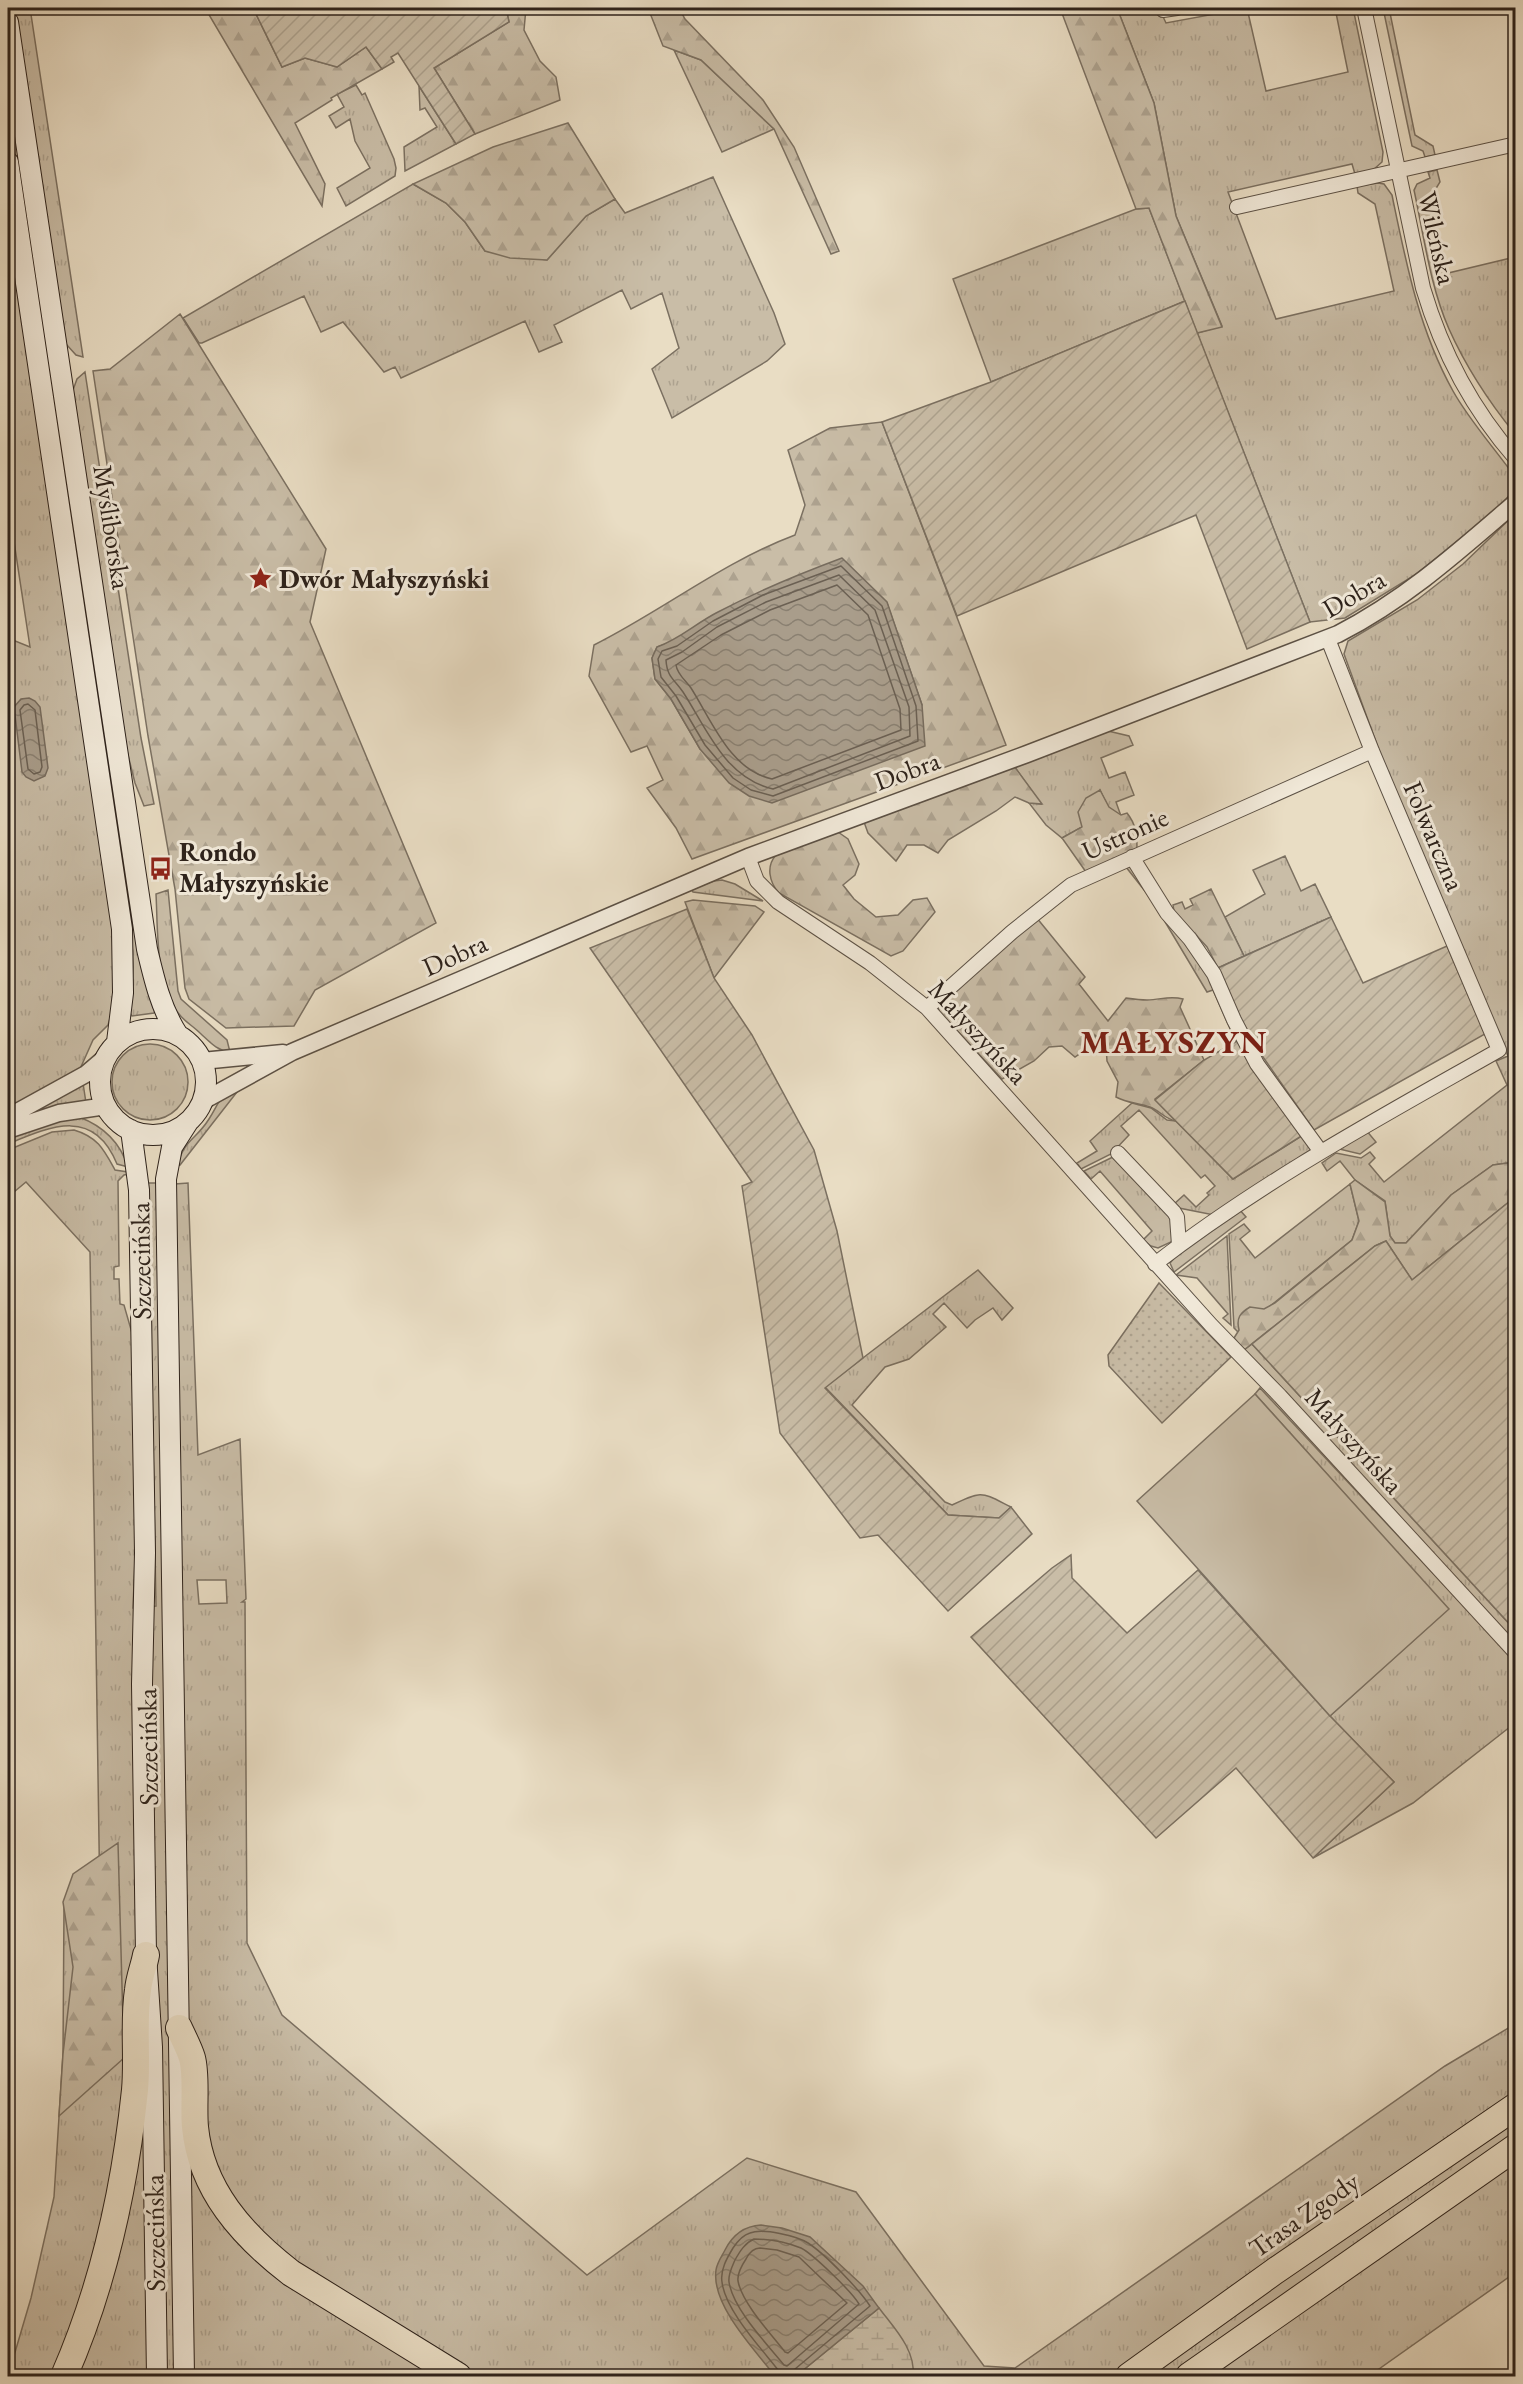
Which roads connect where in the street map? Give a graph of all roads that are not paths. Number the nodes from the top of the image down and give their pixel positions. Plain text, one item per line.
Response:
1 (1364, 8) edge
2 (8, 22) edge
3 (1515, 144) edge
4 (8, 162) edge
5 (1398, 170) junction
6 (1237, 207) dead end
7 (1515, 459) edge
8 (1515, 502) edge
9 (1328, 639) junction
10 (1372, 751) junction
11 (748, 857) junction
12 (1132, 857) junction
13 (927, 1008) junction
14 (178, 1035) junction
15 (112, 1049) junction
16 (292, 1052) junction
17 (202, 1061) junction
18 (203, 1101) junction
19 (106, 1106) junction
20 (8, 1117) edge
21 (188, 1122) junction
22 (8, 1130) edge
23 (131, 1130) junction
24 (1321, 1152) junction
25 (1118, 1153) dead end
26 (1179, 1245) junction
27 (1155, 1264) junction
28 (1515, 1653) edge
29 (146, 1954) junction
30 (179, 2028) junction
31 (1515, 2106) edge
32 (1515, 2147) edge
33 (64, 2376) edge
34 (157, 2376) edge
35 (184, 2376) edge
36 (458, 2376) edge
37 (1129, 2376) edge
38 (1189, 2376) edge

1 - 5 street, Wileńska
2 - 14 main road, Myśliborska
3 - 5 street
4 - 15 main road, Myśliborska
5 - 6 street
5 - 7 street, Wileńska
8 - 9 street, Dobra
9 - 10 street, Folwarczna
9 - 11 street, Dobra
10 - 12 street, Ustronie
10 - 24 street, Folwarczna
11 - 13 street, Małyszyńska
11 - 16 street, Dobra
12 - 13 street, Ustronie
12 - 24 street
13 - 27 street, Małyszyńska
14 - 15 main road
14 - 17 main road
15 - 19 main road
15 - 20 street
16 - 17 street, Dobra
16 - 18 street, Dobra
17 - 18 main road
18 - 21 main road
19 - 22 street
19 - 23 main road
21 - 23 main road
21 - 30 main road, Szczecińska
23 - 29 main road, Szczecińska
24 - 26 street
25 - 26 street
26 - 27 street
27 - 28 street, Małyszyńska
29 - 33 highway
29 - 34 main road, Szczecińska
30 - 35 main road, Szczecińska
30 - 36 highway
31 - 37 highway, Trasa Zgody
32 - 38 highway

